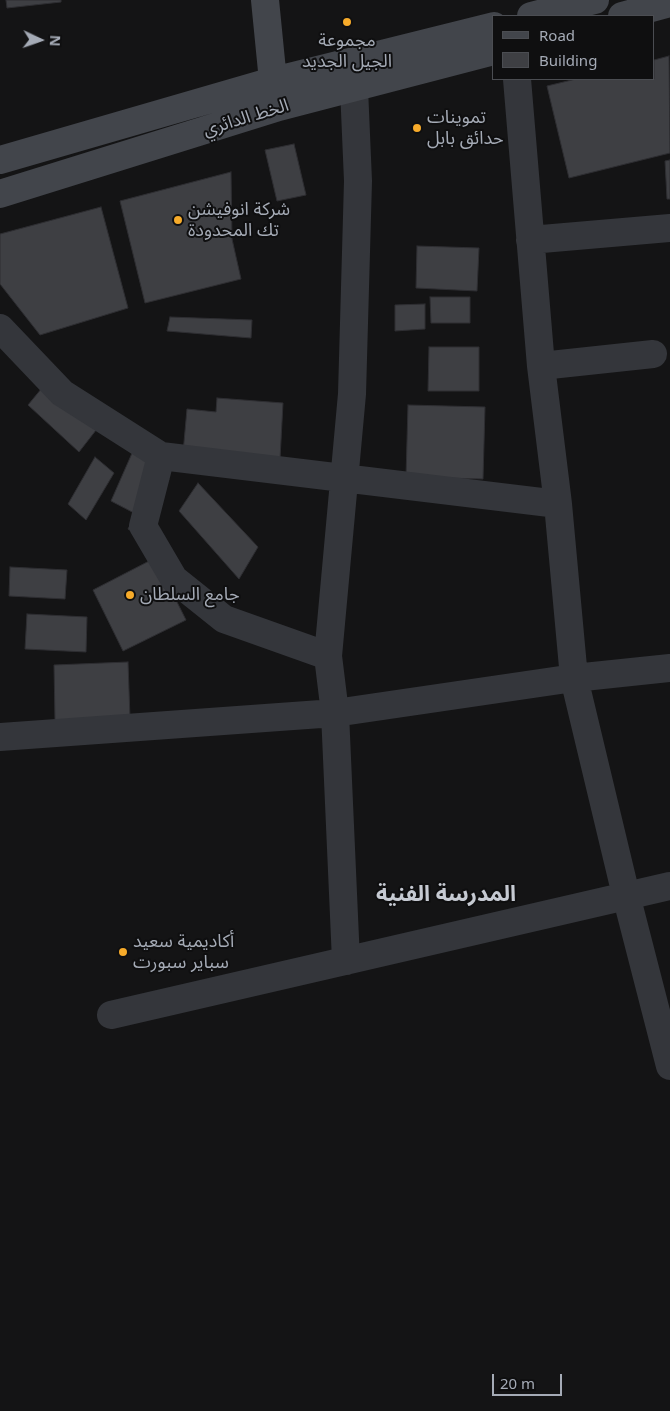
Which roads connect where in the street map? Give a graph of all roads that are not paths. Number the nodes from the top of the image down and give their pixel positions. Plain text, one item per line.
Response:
1 (265, 0) edge
2 (589, 1) edge
3 (670, 3) edge
4 (535, 15) edge
5 (626, 15) edge
6 (492, 27) edge
7 (492, 52) edge
8 (517, 80) edge
9 (354, 88) junction
10 (276, 94) junction
11 (0, 160) edge
12 (0, 194) edge
13 (670, 228) edge
14 (530, 240) junction
15 (0, 328) edge
16 (653, 354) dead end
17 (541, 366) junction
18 (161, 456) junction
19 (344, 477) junction
20 (558, 504) junction
21 (328, 656) junction
22 (670, 668) edge
23 (574, 678) junction
24 (335, 713) junction
25 (0, 737) edge
26 (670, 886) edge
27 (626, 895) junction
28 (346, 961) junction
29 (112, 1015) dead end
30 (670, 1066) edge

1 - 10 main road
2 - 4 main road
3 - 5 main road
6 - 10 main road, الخط الدائري
7 - 9 main road, الخط الدائري
8 - 14 street
9 - 10 main road, الخط الدائري
9 - 19 street
10 - 11 main road, الخط الدائري
10 - 12 main road, الخط الدائري
13 - 14 street
14 - 17 street
15 - 18 street
16 - 17 street
17 - 20 street
18 - 19 street
18 - 21 street
19 - 20 street
19 - 21 street
20 - 23 street
21 - 24 street
22 - 23 street
23 - 24 street
23 - 27 street
24 - 25 street
24 - 28 street
26 - 27 street
27 - 28 street
27 - 30 street
28 - 29 street

